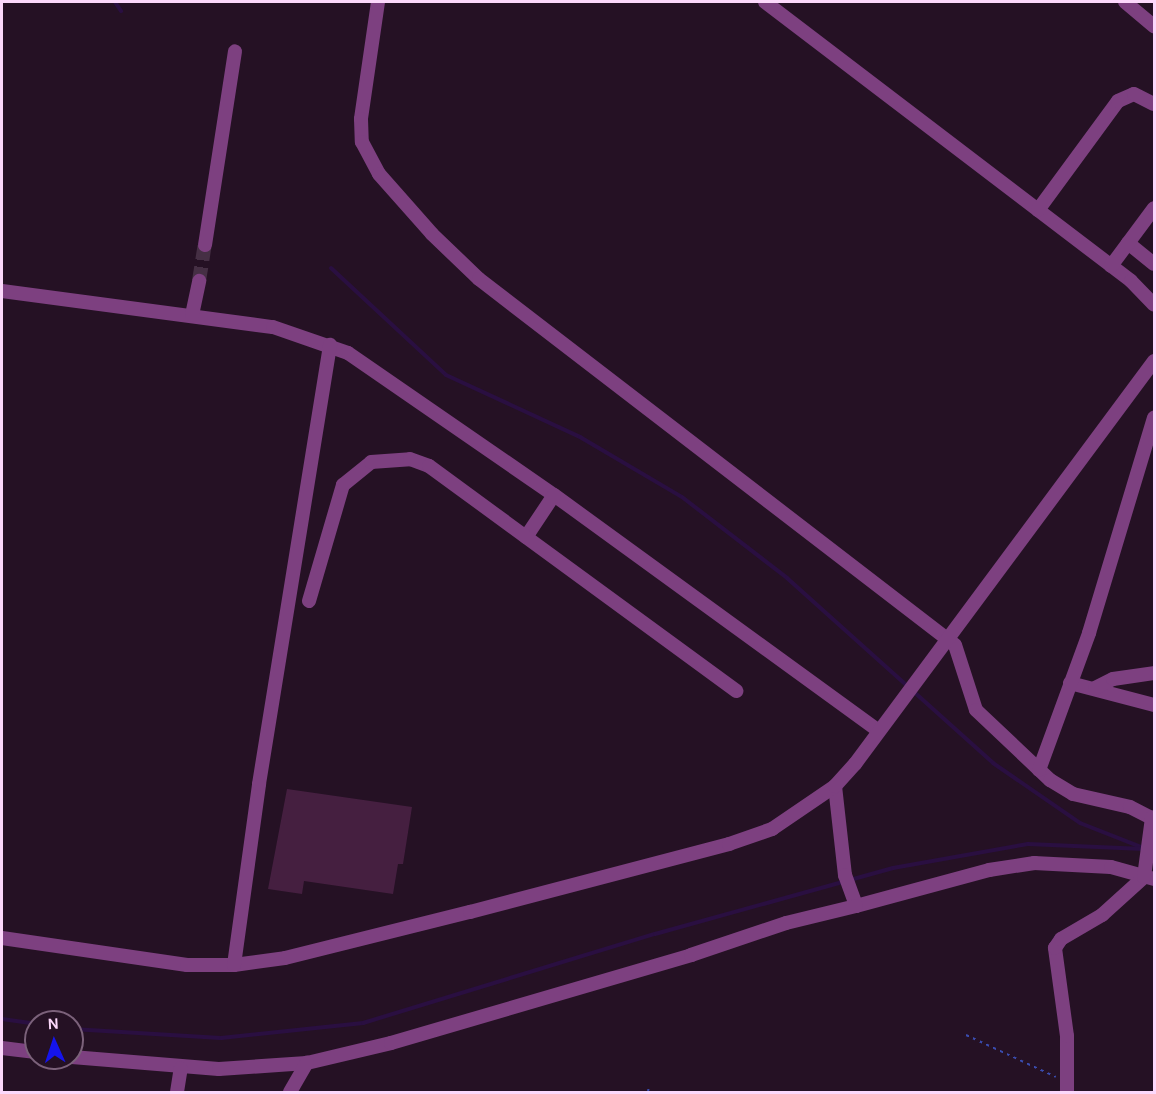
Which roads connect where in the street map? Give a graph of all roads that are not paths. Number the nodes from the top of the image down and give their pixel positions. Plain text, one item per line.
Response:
1 (378, 2) edge
2 (765, 2) edge
3 (1125, 2) edge
4 (1155, 26) edge
5 (235, 51) dead end
6 (1155, 104) edge
7 (1155, 208) edge
8 (1038, 210) junction
9 (1128, 243) junction
10 (205, 245) tunnel mouth
11 (1155, 264) edge
12 (1111, 266) junction
13 (200, 281) tunnel mouth
14 (2, 291) edge
15 (1155, 305) edge
16 (192, 315) junction
17 (330, 345) junction
18 (1155, 361) edge
19 (1155, 418) edge
20 (554, 495) junction
21 (526, 537) junction
22 (309, 601) dead end
23 (944, 640) junction
24 (1155, 673) edge
25 (1070, 683) junction
26 (1095, 688) junction
27 (736, 691) dead end
28 (1155, 705) edge
29 (878, 730) junction
30 (1039, 770) junction
31 (835, 786) junction
32 (1153, 818) edge
33 (1150, 878) edge
34 (856, 906) junction
35 (2, 938) edge
36 (234, 965) junction
37 (2, 1048) edge
38 (24, 1051) edge
39 (84, 1059) edge
40 (307, 1063) junction
41 (181, 1068) junction
42 (1067, 1088) edge
43 (177, 1092) edge
44 (290, 1092) edge

1 - 23 street
2 - 8 street
3 - 4 street
5 - 10 street
6 - 8 street
7 - 9 street
8 - 12 street
9 - 11 street
9 - 12 street
12 - 15 street
13 - 16 street
14 - 16 street
16 - 17 street
17 - 20 street
17 - 36 street
18 - 23 street
19 - 25 street
20 - 21 street
20 - 29 street
21 - 22 street
21 - 27 street
23 - 29 street
23 - 30 street
24 - 26 street
25 - 26 street
25 - 30 street
26 - 28 street
29 - 31 street
30 - 32 street
31 - 34 street
31 - 36 street
32 - 33 street
33 - 34 street
33 - 42 street
34 - 40 street
35 - 36 street
37 - 38 street
39 - 41 street
40 - 41 street
40 - 44 street
41 - 43 street

